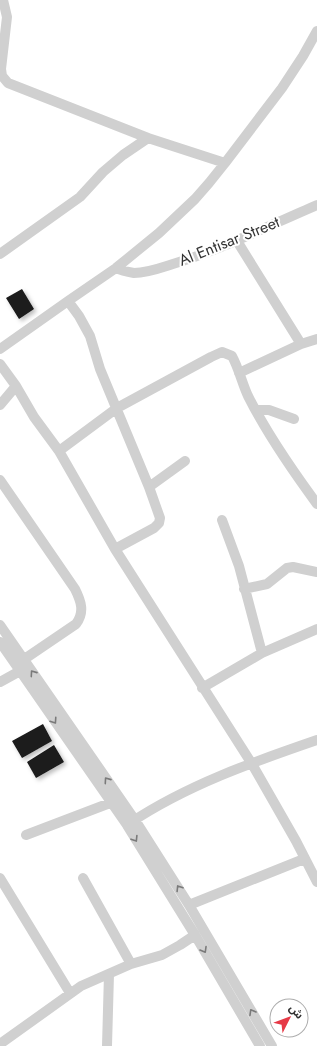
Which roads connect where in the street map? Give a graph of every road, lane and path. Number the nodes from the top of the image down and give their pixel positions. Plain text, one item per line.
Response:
1 (3, 0) edge
2 (316, 34) edge
3 (148, 138) junction
4 (225, 163) junction
5 (317, 204) edge
6 (237, 241) junction
7 (0, 254) edge
8 (116, 268) junction
9 (68, 301) junction
10 (317, 339) edge
11 (301, 344) junction
12 (0, 349) edge
13 (0, 364) edge
14 (239, 373) junction
15 (16, 386) junction
16 (0, 405) edge
17 (117, 408) junction
18 (256, 410) junction
19 (294, 419) dead end
20 (59, 450) junction
21 (185, 461) dead end
22 (0, 480) edge
23 (150, 487) junction
24 (317, 504) edge
25 (222, 520) dead end
26 (115, 550) junction
27 (317, 572) edge
28 (244, 590) junction
29 (0, 625) edge
30 (317, 629) edge
31 (0, 642) edge
32 (262, 653) junction
33 (23, 660) junction
34 (20, 671) junction
35 (0, 682) edge
36 (202, 688) junction
37 (317, 740) edge
38 (252, 764) junction
39 (110, 803) junction
40 (131, 823) junction
41 (26, 834) dead end
42 (304, 859) junction
43 (0, 878) edge
44 (83, 878) dead end
45 (317, 882) edge
46 (189, 905) junction
47 (195, 935) junction
48 (131, 964) junction
49 (109, 974) junction
50 (70, 994) junction
51 (0, 1044) edge
52 (107, 1046) edge
53 (260, 1046) edge
54 (272, 1046) edge

1 - 3 street
2 - 4 street
3 - 4 street
3 - 7 street
4 - 8 street
5 - 6 street, Al Entisar Street
6 - 8 street, Al Entisar Street
6 - 11 street
8 - 9 street
9 - 12 street
9 - 17 street
10 - 11 street
11 - 14 street
13 - 15 street
14 - 17 street
14 - 18 street
15 - 16 street
15 - 20 street
17 - 20 street
17 - 23 street
18 - 19 street
18 - 24 street
20 - 26 street
21 - 23 street
22 - 33 street
23 - 26 street
25 - 28 street
26 - 36 street
27 - 28 street
28 - 32 street
29 - 33 street
30 - 32 street
31 - 34 street
32 - 36 street
40 -> 33 street
34 - 35 street
34 -> 39 street
36 - 38 street
37 - 38 street
38 - 40 street
38 - 42 street
39 - 40 street
39 - 41 street
46 -> 40 street
40 -> 47 street
42 - 45 street
42 - 46 street
43 - 50 street
44 - 48 street
54 -> 46 street
47 - 48 street
47 -> 53 street
48 - 49 street
49 - 50 street
49 - 52 street
50 - 51 street

